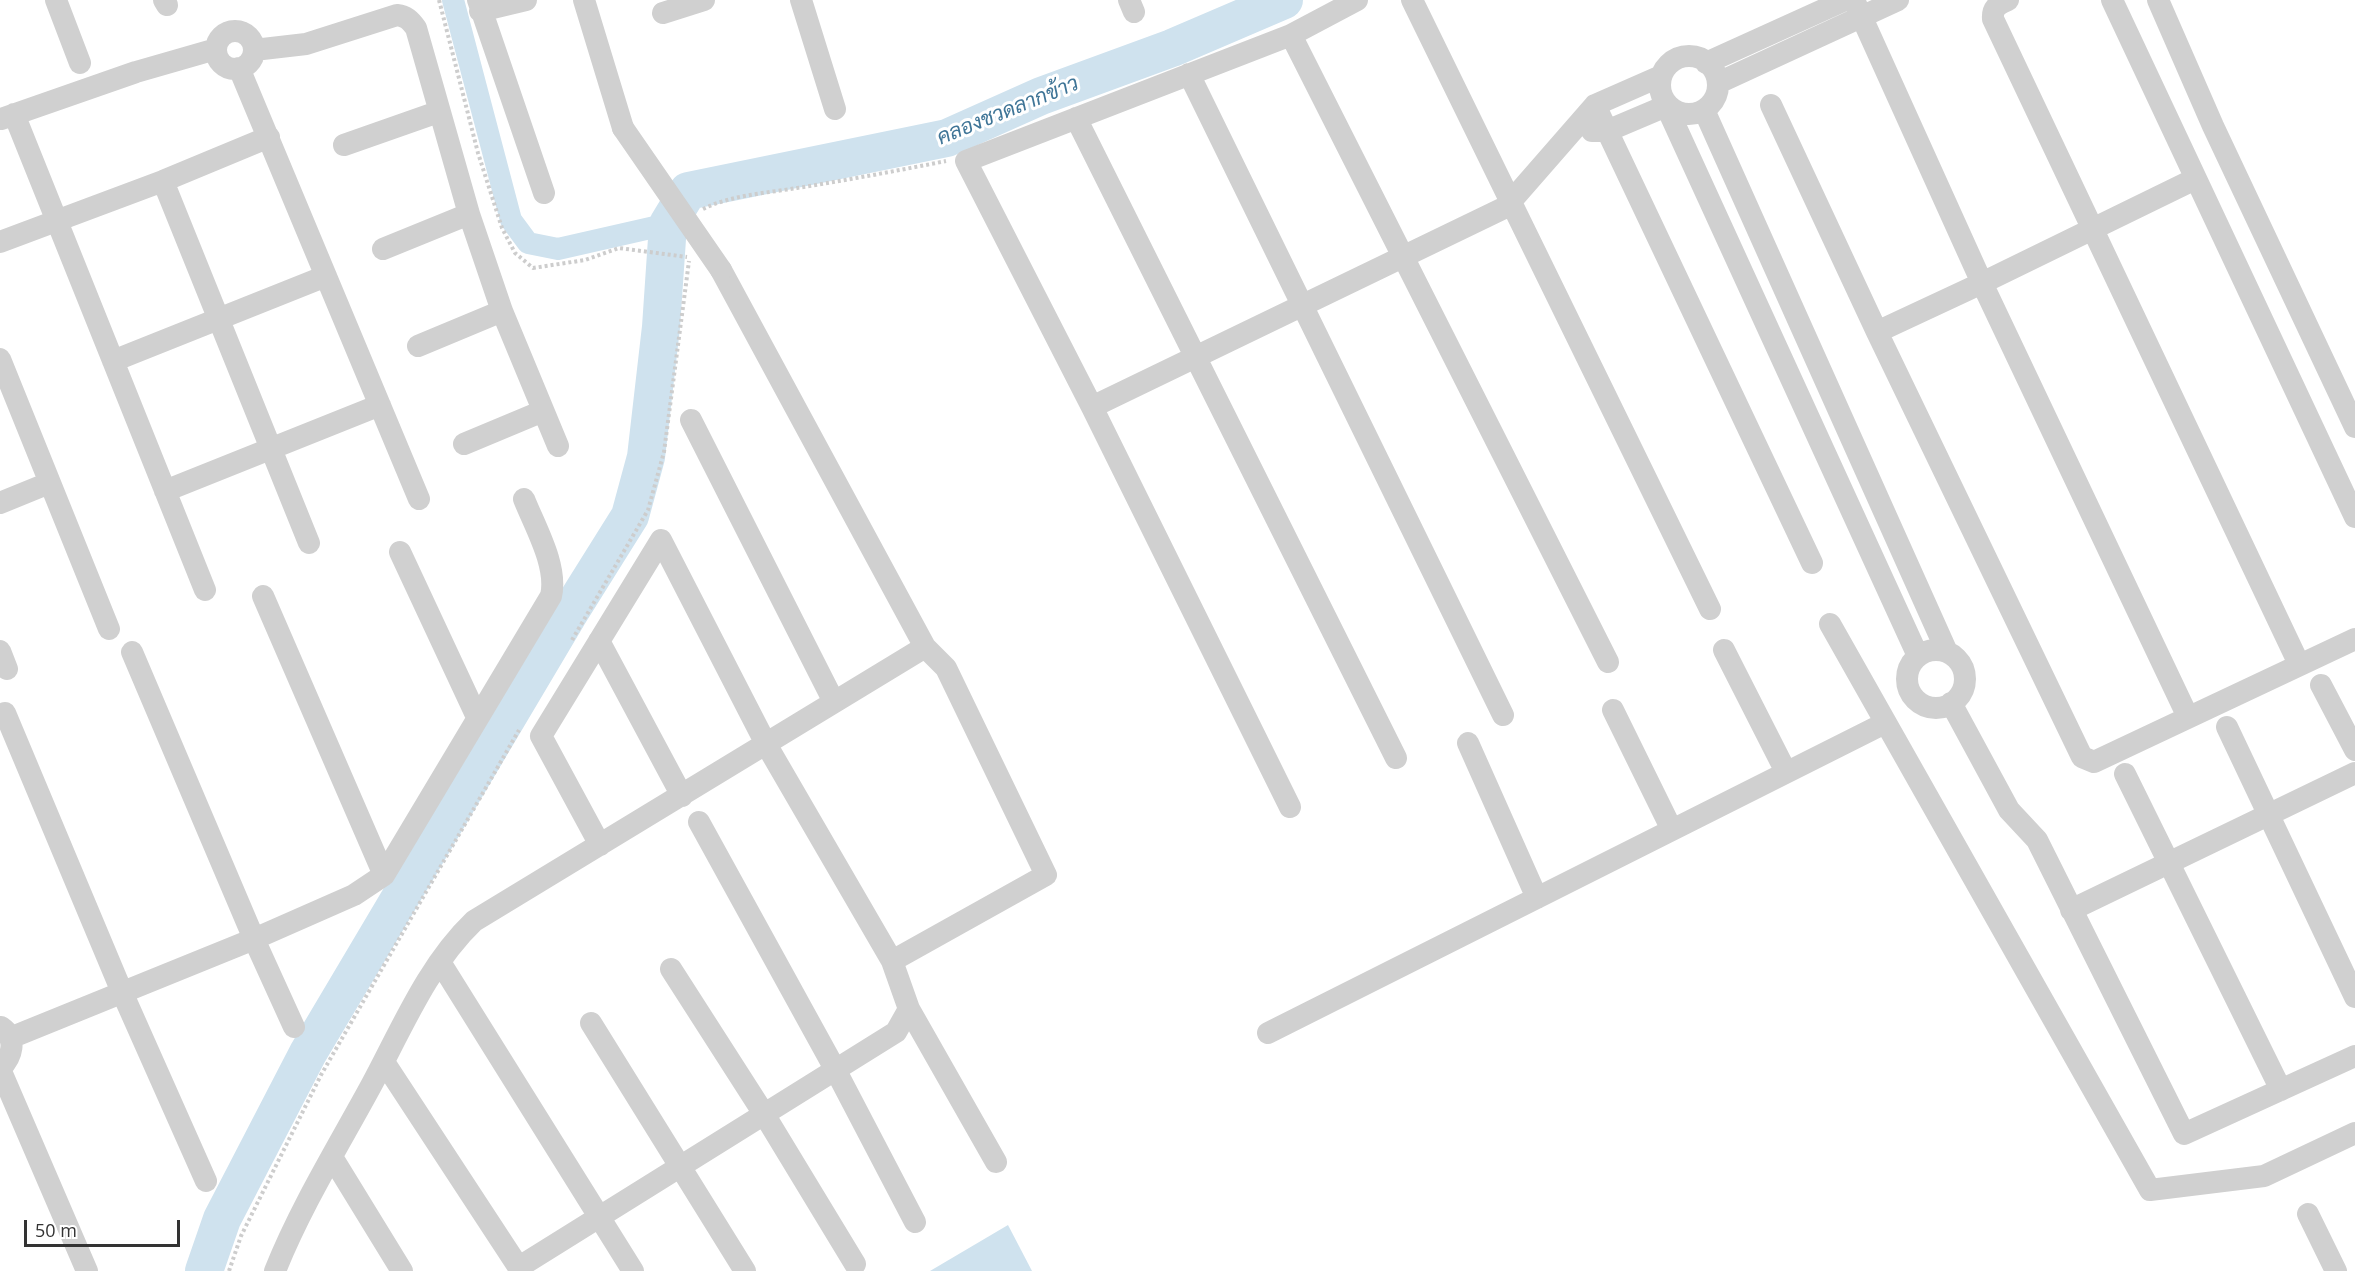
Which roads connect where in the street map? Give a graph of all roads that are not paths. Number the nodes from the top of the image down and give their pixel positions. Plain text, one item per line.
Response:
1 (56, 0) edge
2 (526, 0) edge
3 (584, 0) edge
4 (704, 0) edge
5 (801, 0) edge
6 (1358, 0) edge
7 (1412, 0) edge
8 (1845, 0) edge
9 (1898, 0) edge
10 (2008, 0) edge
11 (2112, 0) edge
12 (2158, 0) edge
13 (479, 6) edge
14 (1858, 9) edge
15 (663, 13) dead end
16 (1291, 34) junction
17 (216, 50) junction
18 (254, 50) junction
19 (80, 63) dead end
20 (1707, 63) junction
21 (239, 68) junction
22 (1189, 74) junction
23 (1661, 76) junction
24 (1718, 83) junction
25 (1665, 102) junction
26 (1595, 105) junction
27 (1772, 105) dead end
28 (835, 109) dead end
29 (1704, 110) junction
30 (438, 112) junction
31 (7, 117) edge
32 (1076, 118) junction
33 (1607, 131) junction
34 (1571, 132) junction
35 (269, 137) junction
36 (344, 145) dead end
37 (2195, 179) junction
38 (163, 181) junction
39 (544, 193) dead end
40 (1510, 202) junction
41 (469, 214) junction
42 (57, 220) junction
43 (2092, 229) junction
44 (0, 242) edge
45 (383, 249) dead end
46 (1404, 257) junction
47 (326, 276) junction
48 (1982, 283) junction
49 (1303, 305) junction
50 (502, 311) junction
51 (218, 318) junction
52 (1877, 332) junction
53 (418, 346) dead end
54 (1196, 357) junction
55 (0, 359) edge
56 (1815, 359) junction
57 (113, 361) junction
58 (1786, 369) junction
59 (380, 405) junction
60 (1092, 407) junction
61 (543, 411) junction
62 (692, 420) dead end
63 (2355, 427) edge
64 (464, 444) dead end
65 (558, 446) dead end
66 (272, 450) junction
67 (50, 483) junction
68 (165, 491) junction
69 (419, 499) dead end
70 (524, 499) dead end
71 (0, 504) edge
72 (2355, 517) edge
73 (309, 543) dead end
74 (400, 552) dead end
75 (1812, 563) dead end
76 (205, 590) dead end
77 (263, 596) dead end
78 (1710, 609) dead end
79 (1830, 624) dead end
80 (109, 629) dead end
81 (2355, 639) edge
82 (599, 641) junction
83 (925, 647) junction
84 (1724, 650) dead end
85 (132, 652) dead end
86 (1947, 652) junction
87 (1917, 656) junction
88 (1608, 662) dead end
89 (2299, 663) junction
90 (2321, 685) dead end
91 (834, 702) junction
92 (1951, 703) junction
93 (1613, 710) dead end
94 (5, 713) dead end
95 (1503, 715) dead end
96 (477, 717) junction
97 (2188, 717) junction
98 (1885, 723) junction
99 (2226, 727) dead end
100 (1468, 743) dead end
101 (766, 744) junction
102 (2355, 750) edge
103 (1396, 758) dead end
104 (1786, 772) junction
105 (2355, 773) edge
106 (2125, 774) dead end
107 (682, 796) junction
108 (1290, 807) dead end
109 (2268, 816) junction
110 (699, 822) dead end
111 (1672, 830) junction
112 (600, 844) junction
113 (2168, 865) junction
114 (384, 875) junction
115 (1537, 898) junction
116 (2071, 910) junction
117 (254, 939) junction
118 (892, 961) junction
119 (440, 962) junction
120 (671, 969) dead end
121 (122, 992) junction
122 (2355, 997) edge
123 (909, 1009) junction
124 (591, 1023) dead end
125 (294, 1027) dead end
126 (5, 1032) edge
127 (1268, 1033) dead end
128 (2355, 1056) edge
129 (384, 1062) junction
130 (835, 1069) junction
131 (2281, 1090) junction
132 (764, 1114) junction
133 (2355, 1133) edge
134 (332, 1157) junction
135 (996, 1162) dead end
136 (679, 1166) junction
137 (206, 1181) dead end
138 (2308, 1214) dead end
139 (600, 1216) junction
140 (915, 1222) dead end
141 (855, 1264) dead end
142 (282, 1266) edge
143 (520, 1269) edge
144 (87, 1271) edge
145 (402, 1271) edge
146 (633, 1271) edge
147 (745, 1271) edge
148 (2336, 1271) edge

1 - 19 street
2 - 13 street
3 - 83 street, bridge
4 - 15 street
5 - 28 street
6 - 16 street
7 - 40 street
8 - 20 street
9 - 14 street
10 - 43 street
11 - 37 street
12 - 63 street
13 - 39 street
14 - 24 street
14 - 48 street
16 - 22 street
16 - 46 street
17 - 18 street
17 - 21 street
17 - 31 street
18 - 21 street
18 - 30 street
20 - 23 street
20 - 24 street
21 - 35 street
22 - 32 street
22 - 49 street
23 - 25 street
23 - 26 street
24 - 29 street
25 - 29 street
25 - 33 street
25 - 58 street
26 - 33 street
26 - 34 street
27 - 52 street
29 - 56 street
30 - 36 street
30 - 41 street
31 - 42 street
32 - 54 street
32 - 60 street
33 - 34 street
33 - 75 street
34 - 40 street
35 - 38 street
35 - 47 street
37 - 43 street
37 - 72 street
38 - 42 street
38 - 51 street
40 - 46 street
40 - 78 street
41 - 45 street
41 - 50 street
42 - 44 street
42 - 57 street
43 - 48 street
43 - 89 street
46 - 49 street
46 - 88 street
47 - 51 street
47 - 59 street
48 - 52 street
48 - 97 street
49 - 54 street
49 - 95 street
50 - 53 street
50 - 61 street
51 - 57 street
51 - 66 street
52 - 97 street
54 - 60 street
54 - 103 street
55 - 67 street
56 - 58 street
56 - 86 street
57 - 68 street
58 - 87 street
59 - 66 street
59 - 69 street
60 - 108 street
61 - 64 street
61 - 65 street
62 - 91 street
66 - 68 street
66 - 73 street
67 - 71 street
67 - 80 street
68 - 76 street
70 - 96 street
74 - 96 street
77 - 114 street
79 - 98 street
81 - 89 street
82 - 101 street
82 - 107 street
82 - 112 street
83 - 91 street
83 - 118 street
84 - 104 street
85 - 117 street
86 - 87 street
86 - 92 street
87 - 92 street
89 - 97 street
90 - 102 street
91 - 101 street
92 - 116 street
93 - 111 street
94 - 121 street
96 - 114 street
98 - 104 street
98 - 133 street
99 - 109 street
100 - 115 street
101 - 107 street
101 - 118 street
104 - 111 street
105 - 109 street
106 - 113 street
107 - 112 street
109 - 113 street
109 - 122 street
110 - 130 street
111 - 115 street
112 - 119 street
113 - 116 street
113 - 131 street
114 - 117 street
115 - 127 street
116 - 131 street
117 - 121 street
117 - 125 street
118 - 123 street
119 - 129 street
119 - 139 street
120 - 132 street
121 - 126 street
121 - 137 street
123 - 130 street
123 - 135 street
124 - 136 street
126 - 144 street
128 - 131 street
129 - 134 street
129 - 143 street
130 - 132 street
130 - 140 street
132 - 136 street
132 - 141 street
134 - 142 street
134 - 145 street
136 - 139 street
136 - 147 street
138 - 148 street
139 - 143 street
139 - 146 street

